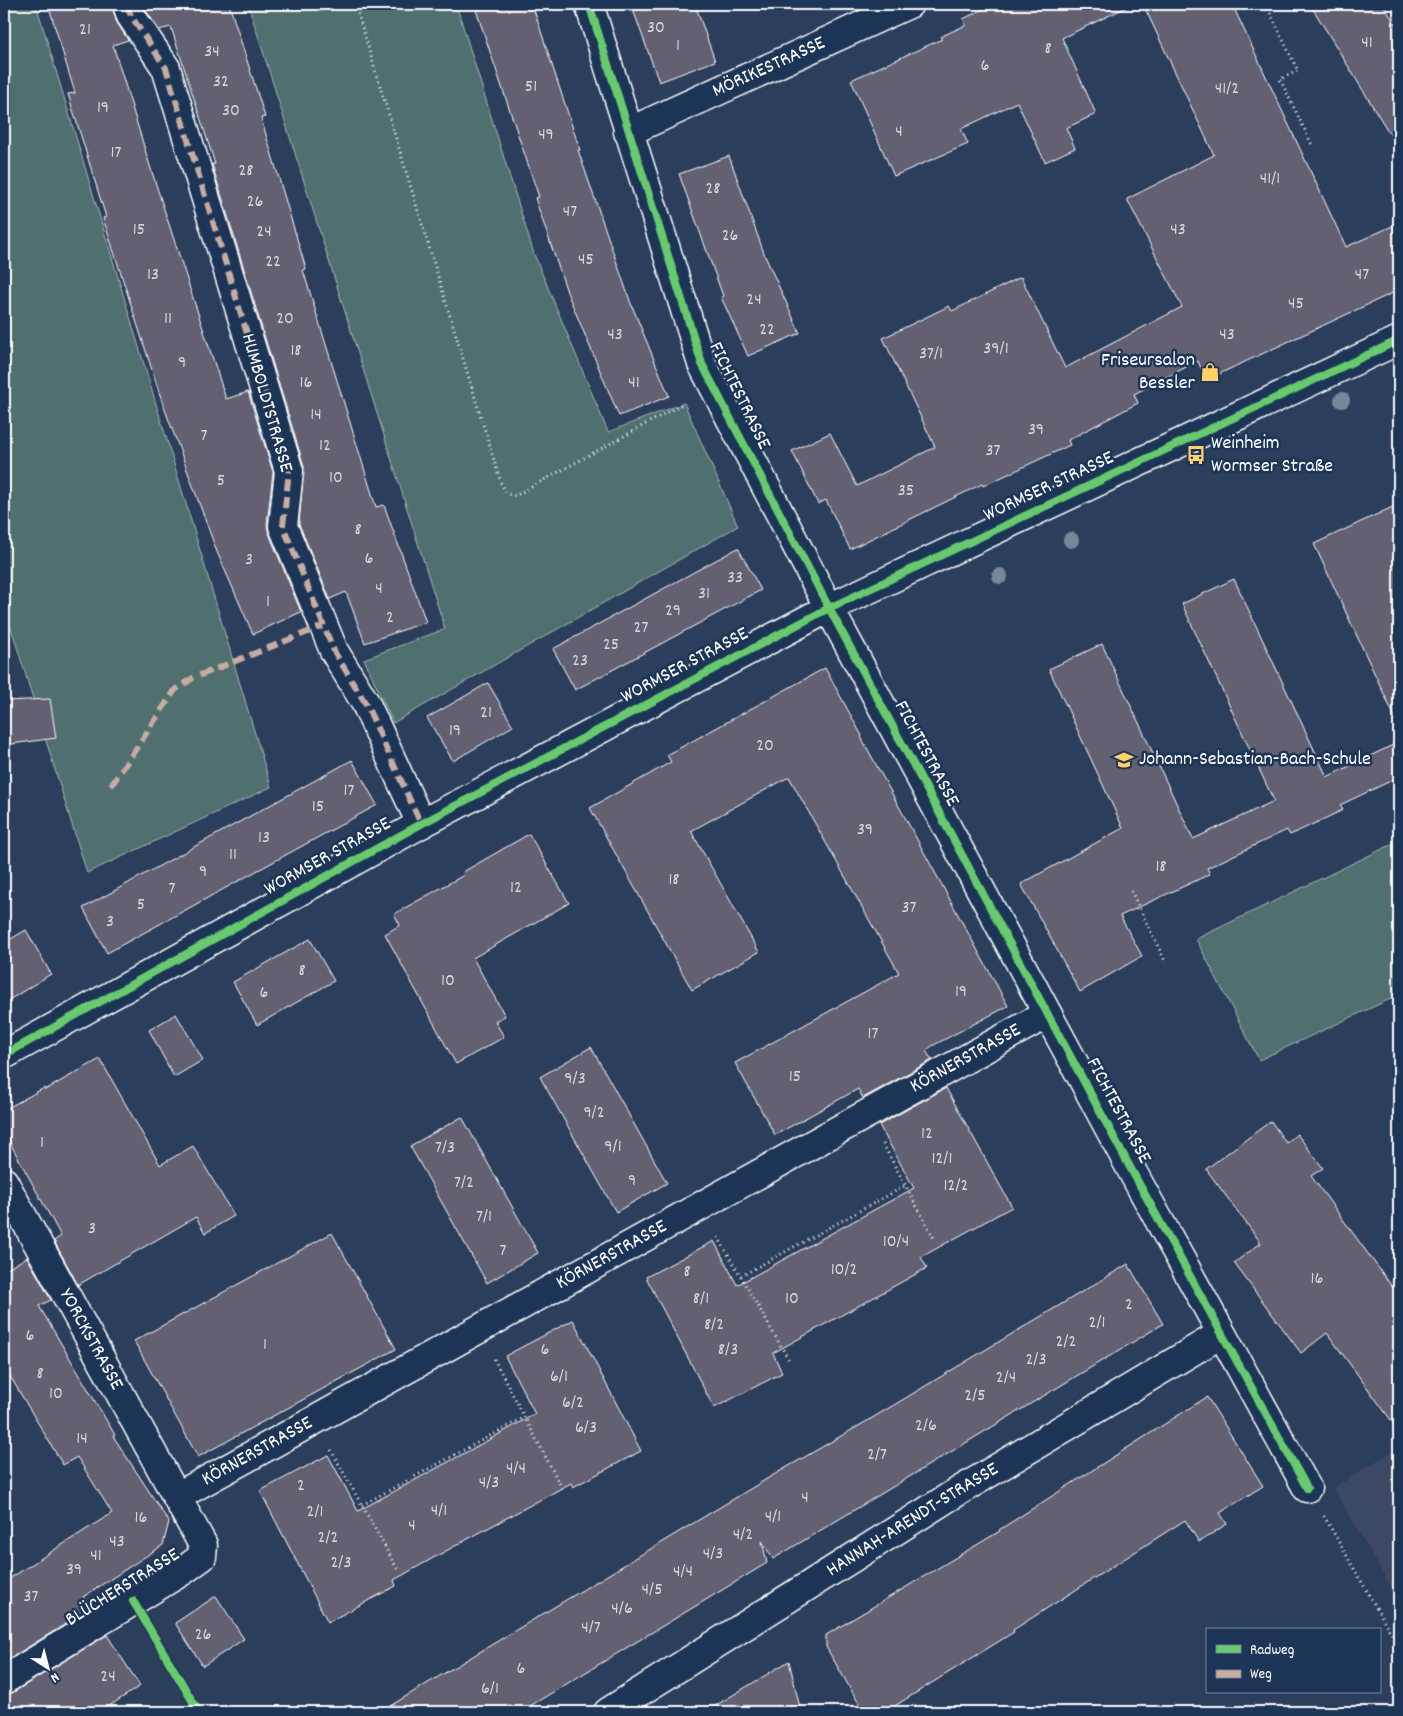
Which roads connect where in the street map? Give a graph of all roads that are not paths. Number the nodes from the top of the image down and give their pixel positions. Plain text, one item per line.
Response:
1 (127, 4) edge
2 (589, 4) edge
3 (909, 4) edge
4 (628, 132) junction
5 (1399, 340) edge
6 (829, 608) junction
7 (421, 824) junction
8 (1047, 1014) junction
9 (4, 1055) edge
10 (4, 1182) edge
11 (1221, 1334) junction
12 (1308, 1488) road end
13 (178, 1496) junction
14 (4, 1680) edge
15 (608, 1712) edge

1 - 7 street, HUMBOLDTSTRASSE
2 - 4 street, FICHTESTRASSE
3 - 4 street, MÖRIKESTRASSE
4 - 6 street, FICHTESTRASSE
5 - 6 street, WORMSER STRASSE
6 - 7 street, WORMSER STRASSE
6 - 8 street, FICHTESTRASSE
7 - 9 street, WORMSER STRASSE
8 - 11 street, FICHTESTRASSE
8 - 13 street, KÖRNERSTRASSE
10 - 13 street, YORCKSTRASSE
11 - 12 street, FICHTESTRASSE
11 - 15 street, HANNAH-ARENDT-STRASSE
13 - 14 street, BLÜCHERSTRASSE

